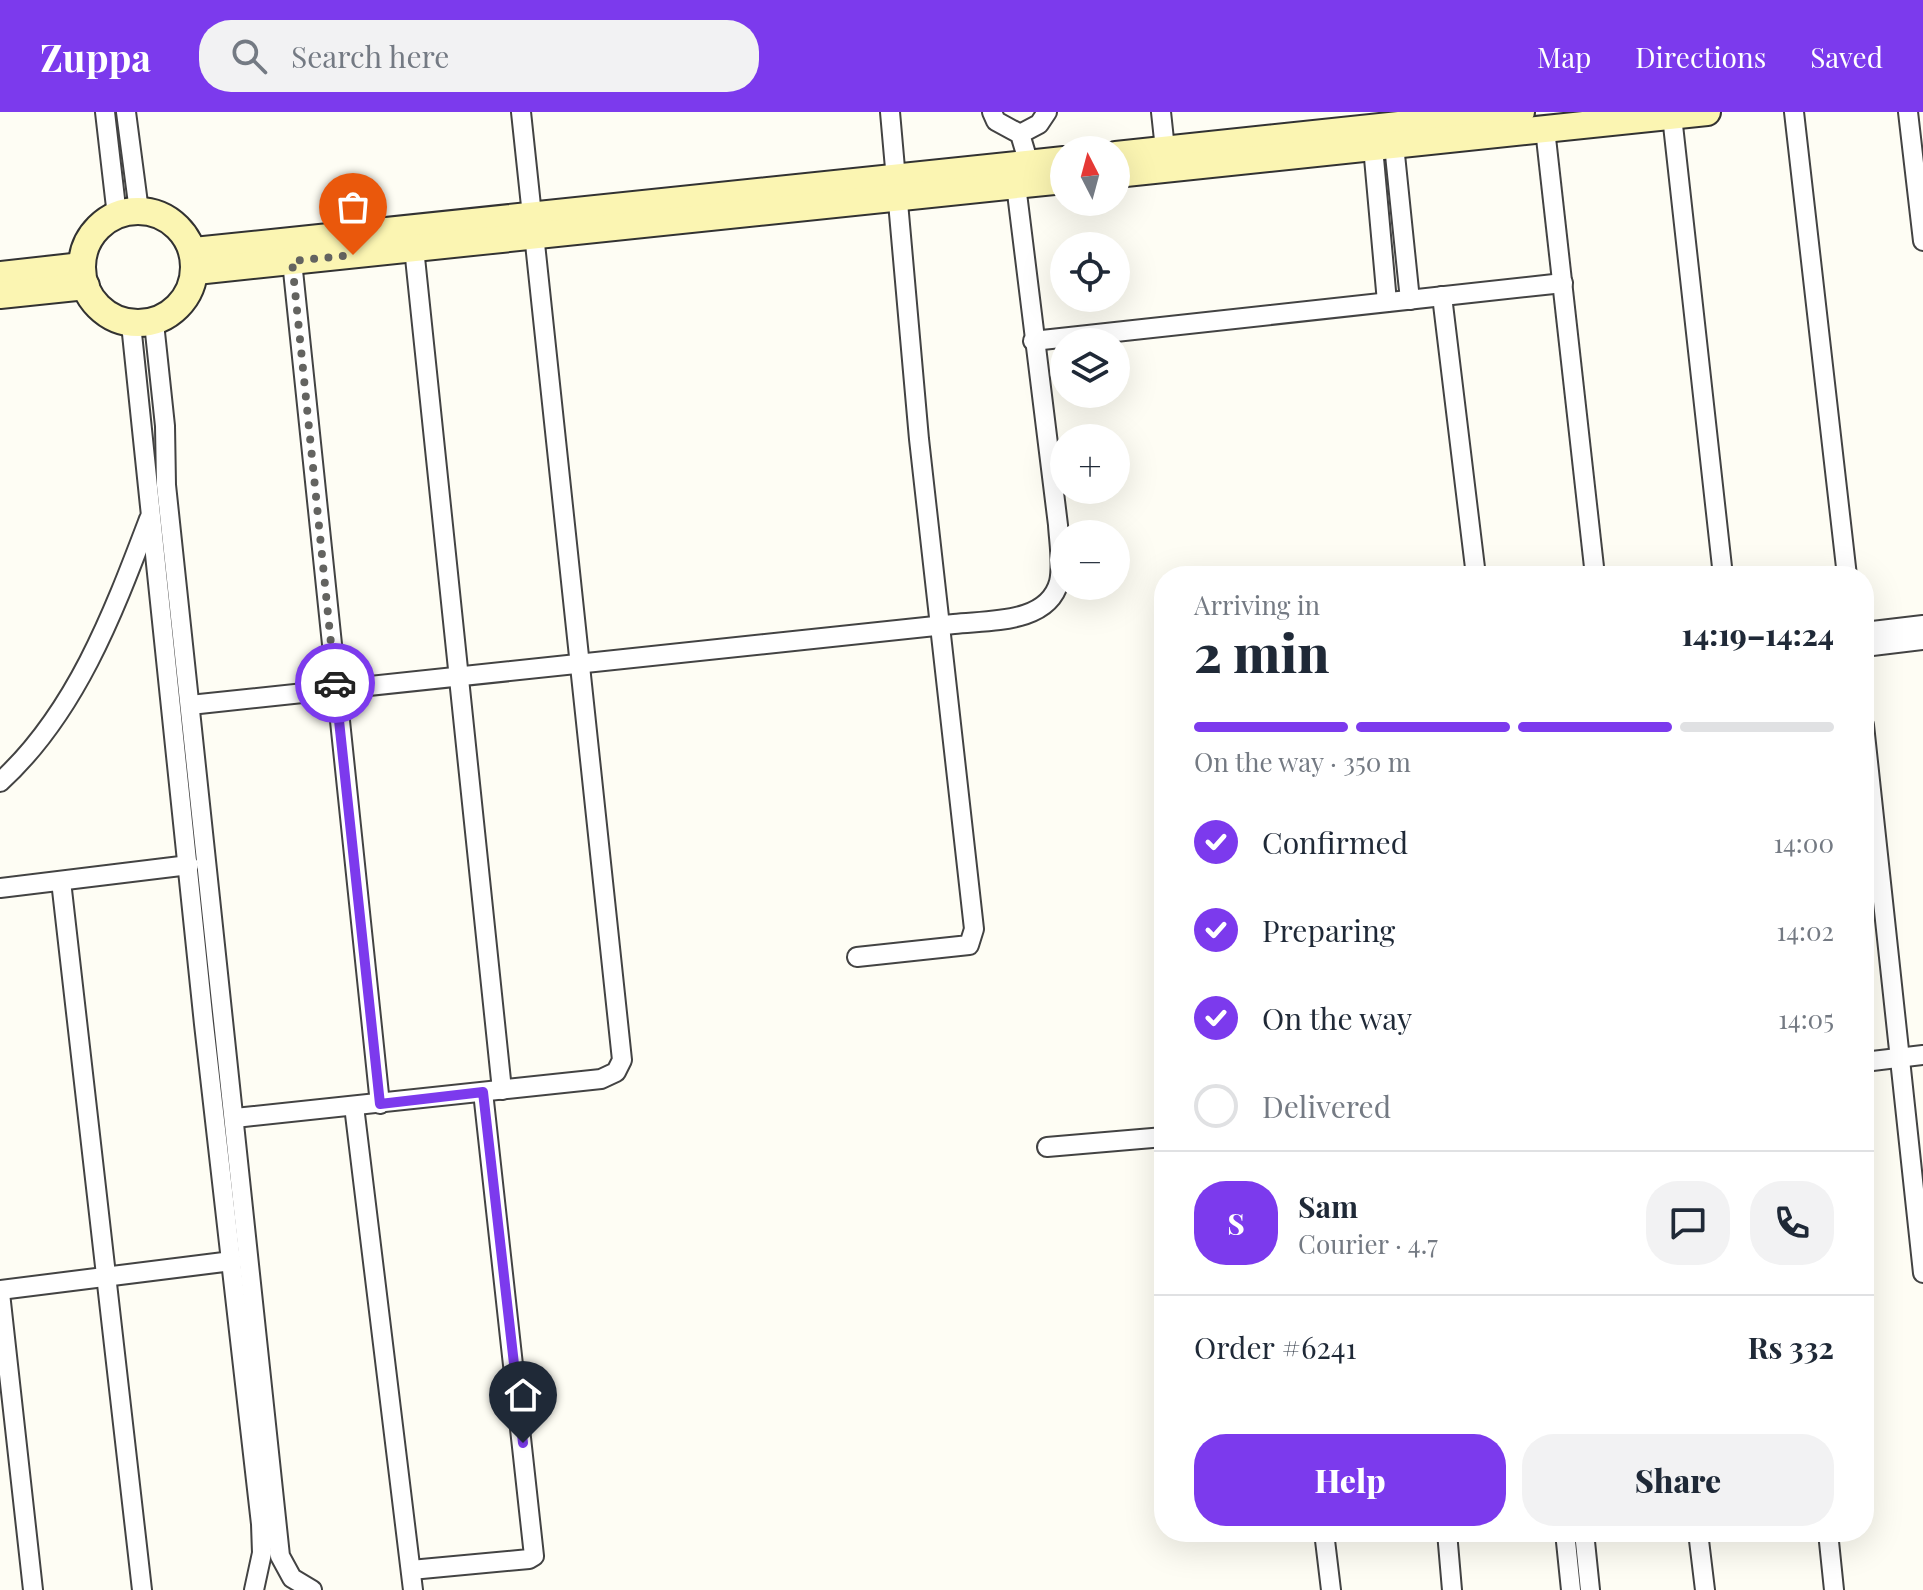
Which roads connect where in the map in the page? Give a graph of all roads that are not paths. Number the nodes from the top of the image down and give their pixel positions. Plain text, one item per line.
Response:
1 (105, 112) edge
2 (126, 112) edge
3 (521, 112) edge
4 (890, 112) edge
5 (992, 112) edge
6 (1047, 112) edge
7 (1161, 112) edge
8 (1521, 112) edge
9 (1707, 112) edge
10 (1794, 112) edge
11 (1908, 112) edge
12 (1672, 116) junction
13 (1545, 129) junction
14 (1020, 134) junction
15 (1383, 146) junction
16 (1165, 149) junction
17 (1130, 153) edge
18 (1050, 165) edge
19 (1130, 173) edge
20 (1022, 174) junction
21 (1050, 178) edge
22 (897, 187) junction
23 (128, 214) junction
24 (532, 226) junction
25 (1923, 241) edge
26 (414, 248) junction
27 (195, 261) junction
28 (292, 261) junction
29 (0, 275) edge
30 (84, 276) junction
31 (1563, 283) junction
32 (0, 295) edge
33 (1442, 296) junction
34 (1410, 300) junction
35 (1387, 302) junction
36 (143, 323) junction
37 (1033, 341) junction
38 (166, 485) junction
39 (152, 512) junction
40 (1475, 566) edge
41 (1594, 566) edge
42 (1722, 566) edge
43 (1846, 566) edge
44 (1923, 625) edge
45 (939, 626) junction
46 (1874, 631) edge
47 (1923, 640) edge
48 (1874, 646) edge
49 (581, 664) junction
50 (459, 675) junction
51 (336, 689) junction
52 (190, 705) junction
53 (0, 782) edge
54 (1874, 818) edge
55 (189, 865) junction
56 (61, 881) junction
57 (0, 888) edge
58 (857, 957) dead end
59 (1923, 1055) edge
60 (1900, 1058) junction
61 (1874, 1061) edge
62 (492, 1091) junction
63 (380, 1104) junction
64 (354, 1106) junction
65 (235, 1118) junction
66 (1154, 1138) edge
67 (1047, 1147) dead end
68 (232, 1261) junction
69 (1923, 1273) edge
70 (108, 1277) junction
71 (0, 1291) edge
72 (1325, 1542) edge
73 (1448, 1542) edge
74 (1566, 1542) edge
75 (1585, 1542) edge
76 (1699, 1542) edge
77 (1829, 1542) edge
78 (411, 1570) junction
79 (33, 1590) edge
80 (142, 1590) edge
81 (254, 1590) edge
82 (312, 1590) edge
83 (413, 1590) edge
84 (1331, 1590) edge
85 (1452, 1590) edge
86 (1571, 1590) edge
87 (1590, 1590) edge
88 (1705, 1590) edge
89 (1834, 1590) edge

1 - 23 street
2 - 23 street
3 - 24 street
4 - 22 street
5 - 14 street
6 - 14 street
7 - 16 street
8 - 16 street
9 - 12 street
10 - 43 street
11 - 25 street
12 - 13 street
12 - 42 street
13 - 15 street
13 - 31 street
14 - 20 street
15 - 19 street
15 - 34 street
15 - 35 street
16 - 17 street
18 - 20 street
20 - 21 street
20 - 22 street
20 - 37 street
22 - 24 street
22 - 45 street
23 - 27 street
23 - 30 street
24 - 26 street
24 - 27 street
24 - 49 street
26 - 28 street
26 - 50 street
27 - 28 street
27 - 36 street
28 - 51 street
29 - 30 street
30 - 32 street
30 - 36 street
31 - 33 street
31 - 41 street
33 - 34 street
33 - 40 street
34 - 35 street
35 - 37 street
36 - 38 street
36 - 39 street
37 - 45 street
38 - 39 street
38 - 52 street
39 - 53 street
39 - 55 street
44 - 46 street
45 - 49 street
45 - 58 street
47 - 48 street
49 - 50 street
49 - 62 street
50 - 51 street
50 - 62 street
51 - 52 street
51 - 63 street
52 - 65 street
54 - 60 street
55 - 56 street
55 - 68 street
56 - 57 street
56 - 70 street
59 - 60 street
60 - 61 street
60 - 69 street
62 - 63 street
62 - 78 street
63 - 64 street
64 - 65 street
64 - 78 street
65 - 82 street
66 - 67 street
68 - 70 street
68 - 81 street
70 - 71 street
70 - 80 street
71 - 79 street
72 - 84 street
73 - 85 street
74 - 86 street
75 - 87 street
76 - 88 street
77 - 89 street
78 - 83 street

